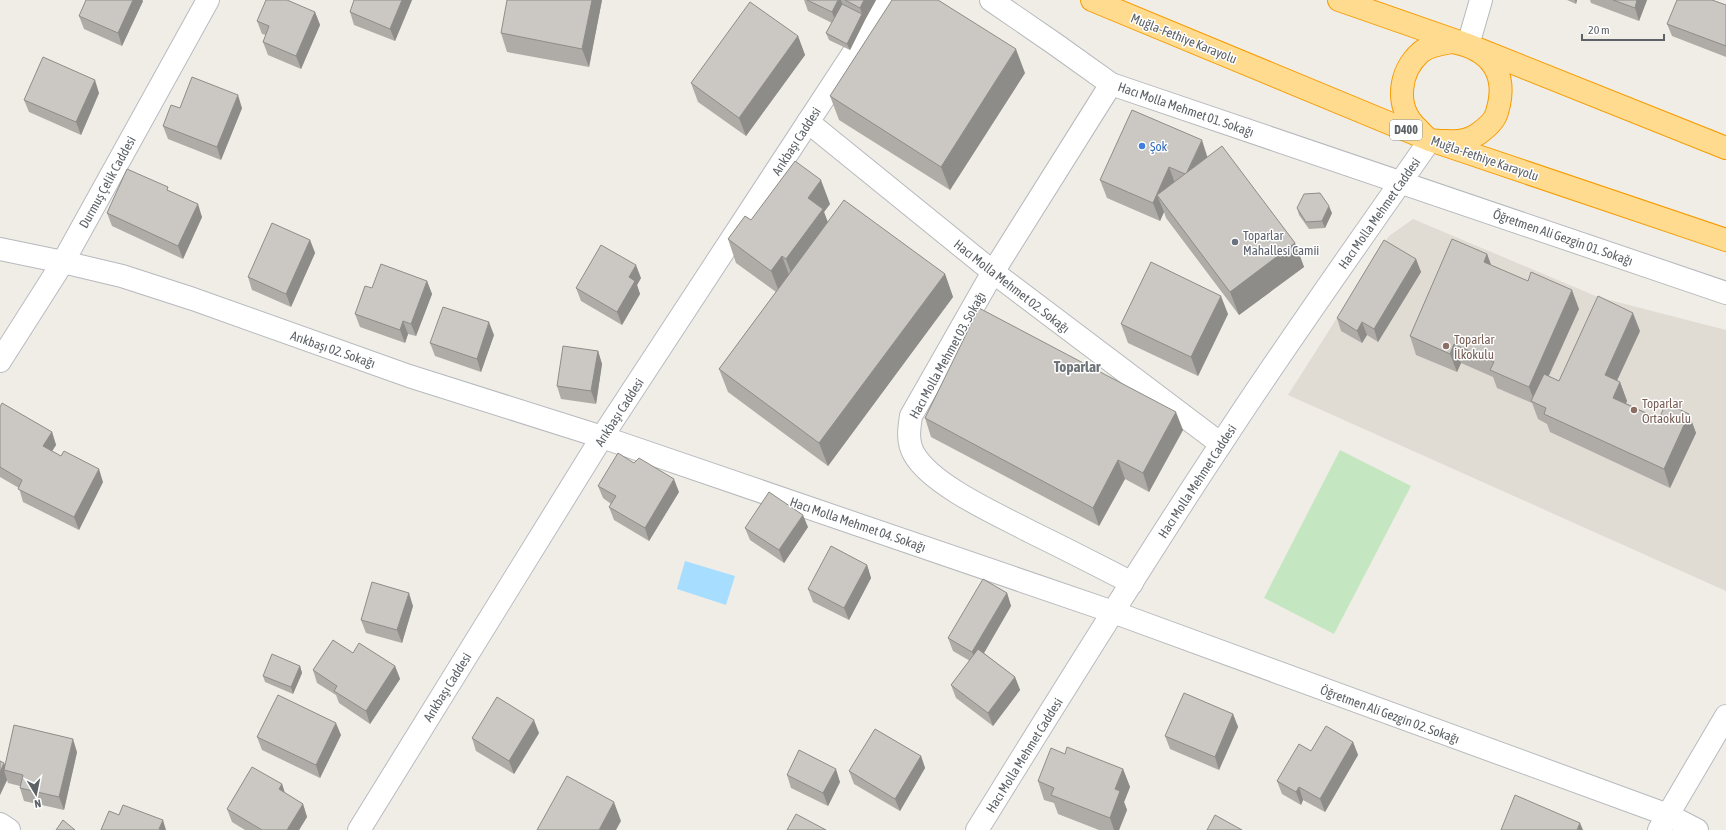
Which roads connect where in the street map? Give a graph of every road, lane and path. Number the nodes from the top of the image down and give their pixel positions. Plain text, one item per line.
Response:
1 (208, 0) edge
2 (888, 0) edge
3 (991, 0) edge
4 (1092, 0) edge
5 (1338, 0) edge
6 (1476, 1) edge
7 (1468, 45) junction
8 (1112, 84) junction
9 (808, 122) junction
10 (1430, 140) junction
11 (1726, 148) edge
12 (1401, 181) junction
13 (1726, 240) edge
14 (0, 249) edge
15 (63, 262) junction
16 (993, 272) junction
17 (1726, 293) edge
18 (0, 360) edge
19 (602, 437) junction
20 (1220, 444) junction
21 (1132, 582) junction
22 (1113, 612) junction
23 (1726, 716) edge
24 (1663, 823) edge
25 (0, 824) edge
26 (9, 830) edge
27 (359, 830) edge
28 (977, 830) edge
29 (1697, 830) edge

1 - 15 street, Durmuş Çelik Caddesi
2 - 9 street, Arıkbaşı Caddesi
3 - 8 street, Hacı Molla Mehmet 01. Sokağı
4 - 10 highway, Muğla-Fethiye Karayolu / D400
5 - 7 highway
6 - 7 street
7 - 10 highway
7 - 10 highway
7 - 11 highway
8 - 12 street, Hacı Molla Mehmet 01. Sokağı
8 - 16 street, Hacı Molla Mehmet 03. Sokağı
9 - 16 street, Hacı Molla Mehmet 02. Sokağı
9 - 19 street, Arıkbaşı Caddesi
10 - 12 street, Hacı Molla Mehmet Caddesi
10 - 13 highway, Muğla-Fethiye Karayolu / D400
12 - 17 street, Öğretmen Ali Gezgin 01. Sokağı
12 - 20 street, Hacı Molla Mehmet Caddesi
14 - 15 street, Arıkbaşı 02. Sokağı
15 - 18 street, Durmuş Çelik Caddesi
15 - 19 street, Arıkbaşı 02. Sokağı
16 - 20 street, Hacı Molla Mehmet 02. Sokağı
16 - 21 street, Hacı Molla Mehmet 03. Sokağı
19 - 22 street, Hacı Molla Mehmet 04. Sokağı
19 - 27 street, Arıkbaşı Caddesi
20 - 21 street, Hacı Molla Mehmet Caddesi
21 - 22 street, Hacı Molla Mehmet Caddesi
22 - 24 street, Öğretmen Ali Gezgin 02. Sokağı
22 - 28 street, Hacı Molla Mehmet Caddesi
23 - 24 street
24 - 29 street, Öğretmen Ali Gezgin 02. Sokağı
25 - 26 street

